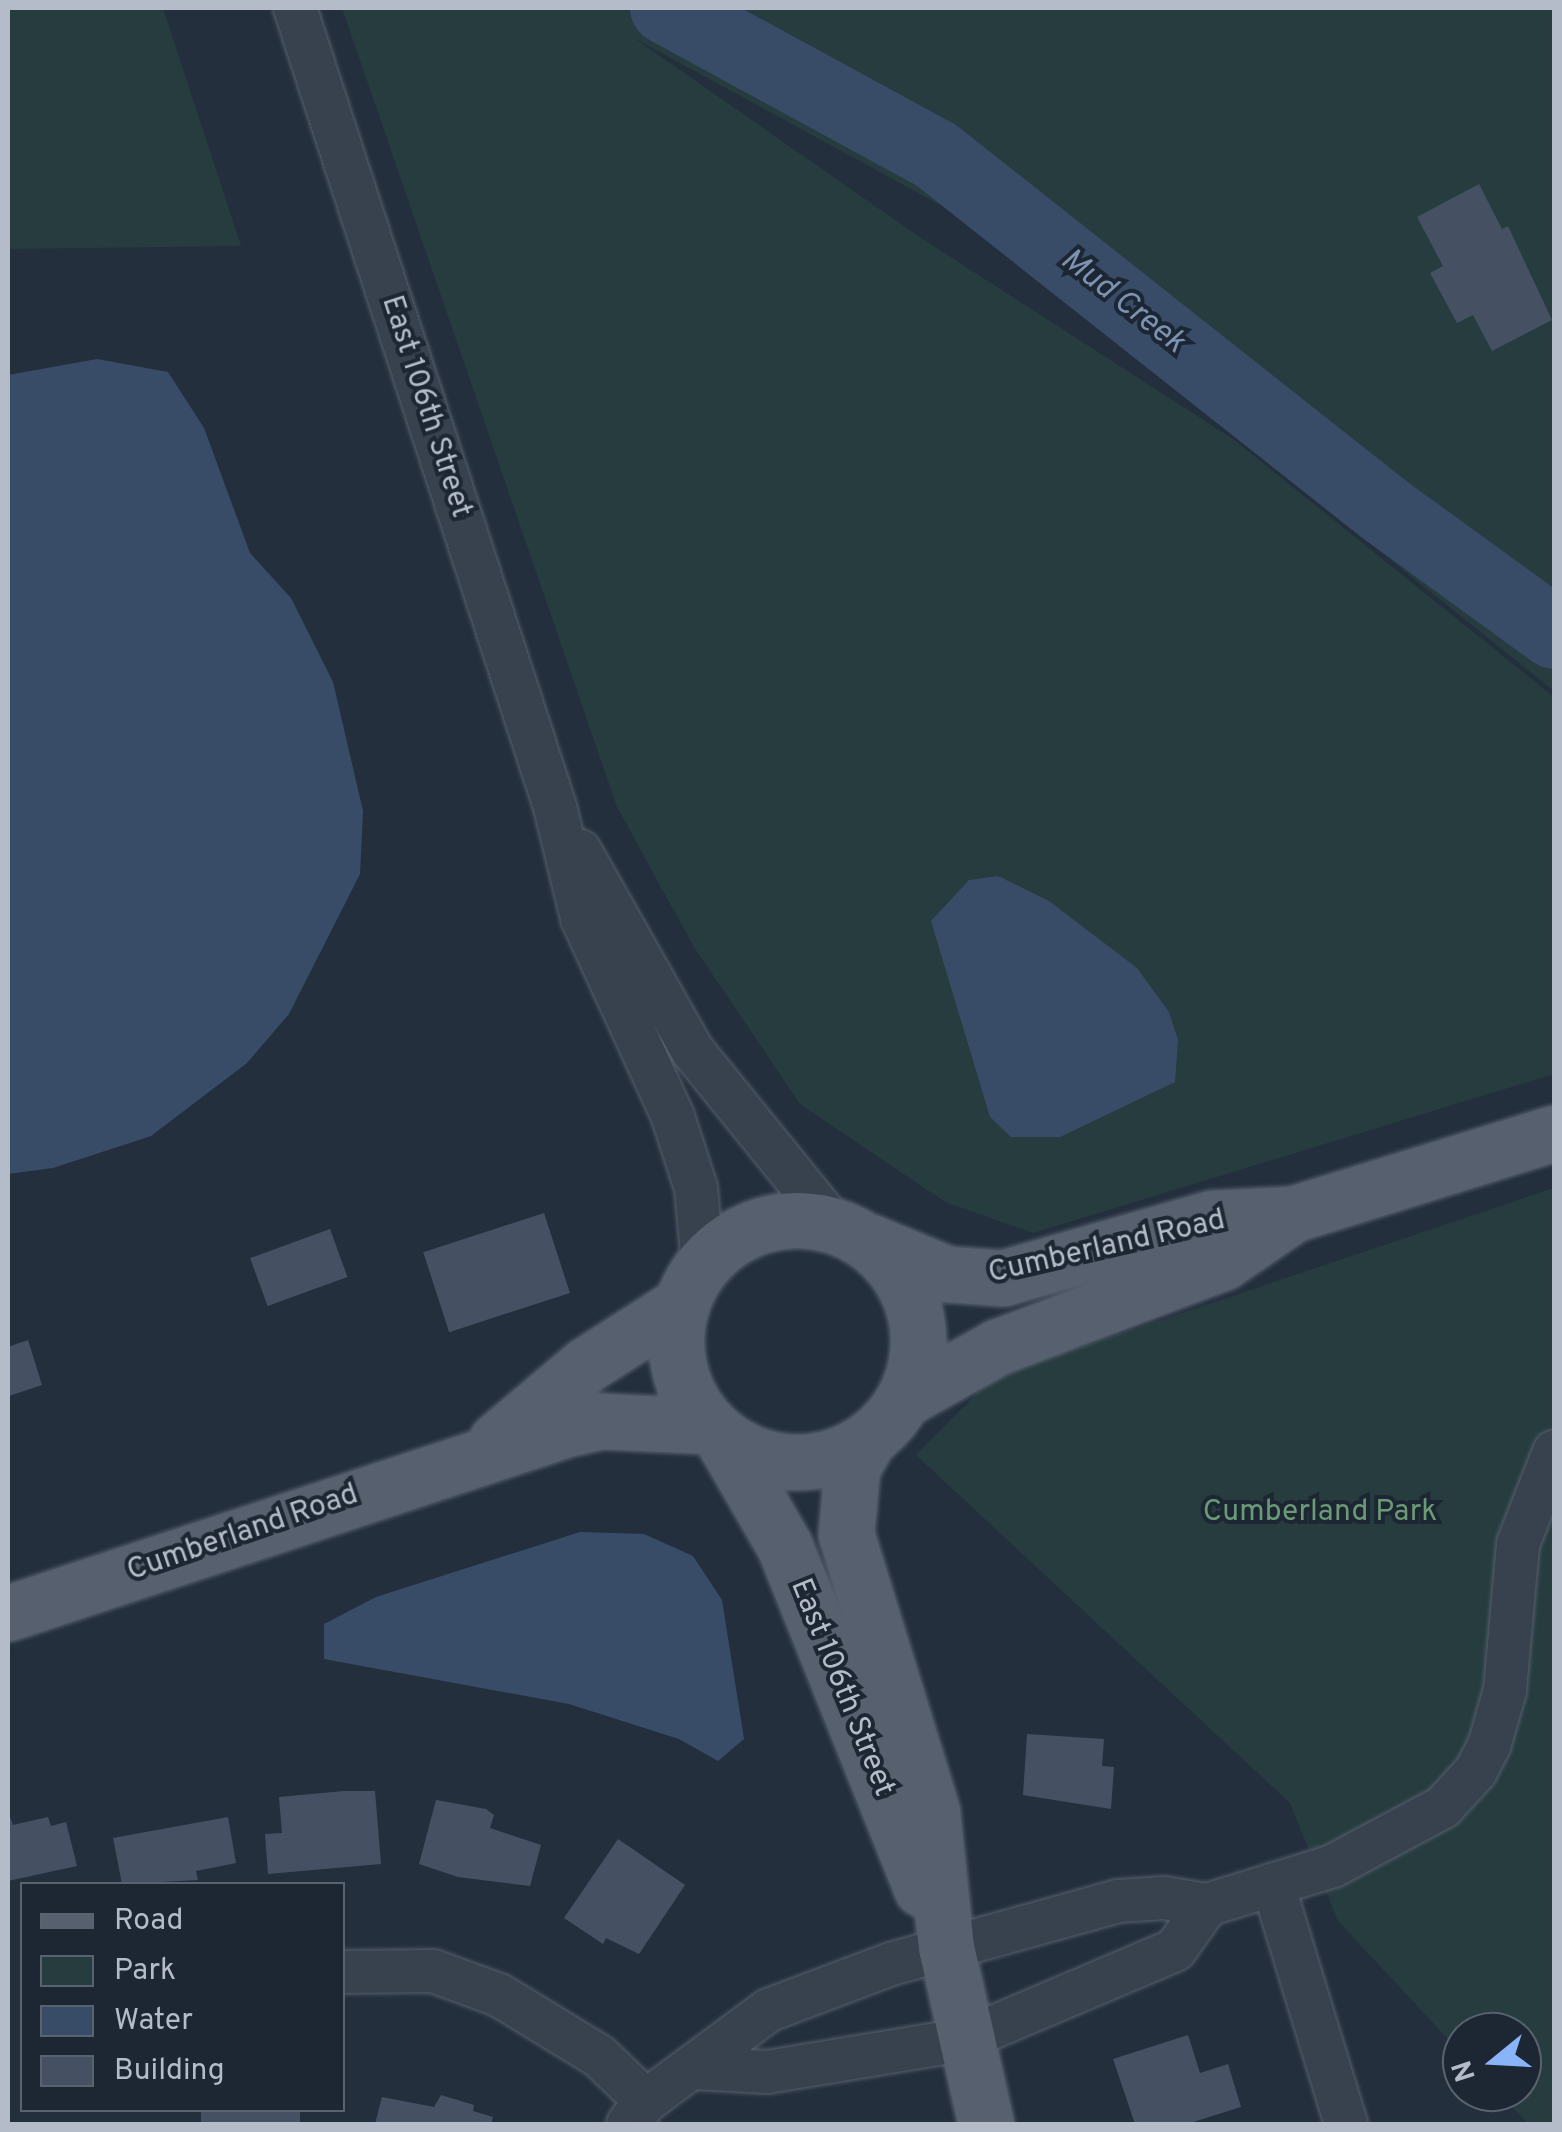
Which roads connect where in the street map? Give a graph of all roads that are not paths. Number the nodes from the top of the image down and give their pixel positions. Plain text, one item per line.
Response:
1 (296, 8) edge
2 (556, 807) junction
3 (1554, 1132) edge
4 (1293, 1214) junction
5 (850, 1232) junction
6 (691, 1284) junction
7 (904, 1399) junction
8 (716, 1431) junction
9 (868, 1440) junction
10 (1554, 1452) edge
11 (478, 1455) junction
12 (8, 1613) edge
13 (1273, 1884) junction
14 (1207, 1905) junction
15 (946, 1947) junction
16 (345, 1972) edge
17 (963, 2040) junction
18 (694, 2068) junction
19 (637, 2113) edge
20 (986, 2124) edge
21 (1346, 2124) edge

1 - 2 street, East 106th Street
2 - 5 street, East 106th Street
2 - 6 street, East 106th Street
3 - 4 main road, Cumberland Road
4 - 5 main road, Cumberland Road
4 - 7 main road, Cumberland Road
5 - 6 main road
5 - 7 main road
6 - 8 main road
6 - 11 main road, Cumberland Road
7 - 9 main road
8 - 9 main road
8 - 11 main road, Cumberland Road
8 - 15 main road, East 106th Street
9 - 15 main road, East 106th Street
10 - 13 street
11 - 12 main road, Cumberland Road
13 - 14 street
13 - 21 street
14 - 15 street
14 - 17 street
15 - 17 main road, East 106th Street
15 - 18 street
16 - 19 street
17 - 18 street
17 - 20 main road, East 106th Street
18 - 19 street

